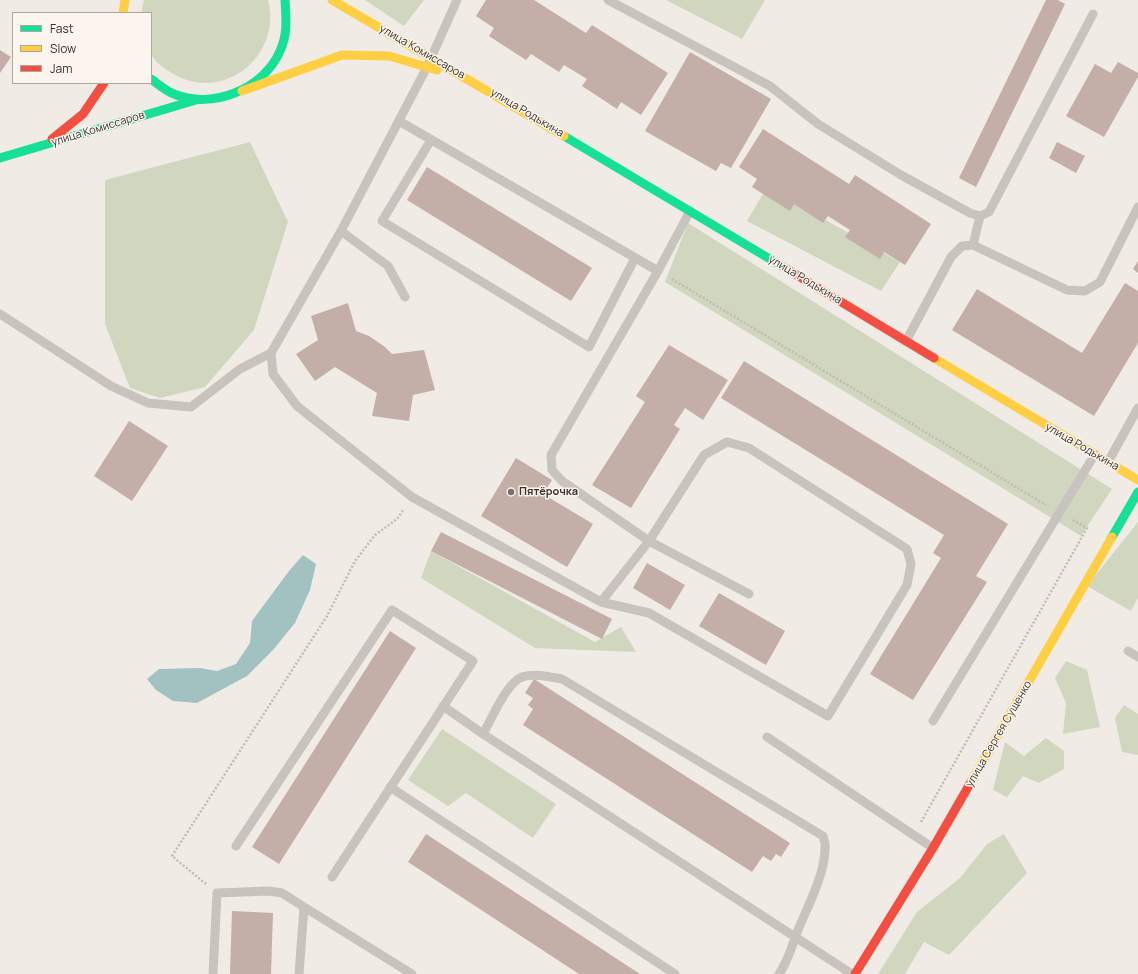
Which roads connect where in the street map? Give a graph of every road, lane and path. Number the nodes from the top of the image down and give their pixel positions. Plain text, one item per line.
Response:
1 (285, 0) edge
2 (332, 0) edge
3 (457, 0) edge
4 (608, 0) edge
5 (1092, 14) dead end
6 (430, 57) junction
7 (426, 67) junction
8 (152, 80) edge
9 (471, 80) junction
10 (103, 84) edge
11 (242, 91) junction
12 (197, 100) junction
13 (399, 121) junction
14 (431, 140) junction
15 (44, 146) junction
16 (0, 158) edge
17 (1138, 207) edge
18 (690, 211) junction
19 (980, 216) junction
20 (341, 231) junction
21 (973, 244) junction
22 (635, 258) junction
23 (658, 271) junction
24 (405, 297) dead end
25 (0, 314) edge
26 (906, 341) junction
27 (271, 353) junction
28 (1138, 408) edge
29 (1095, 454) junction
30 (1108, 462) junction
31 (1138, 480) edge
32 (1138, 492) edge
33 (412, 497) junction
34 (1059, 512) junction
35 (649, 541) junction
36 (749, 594) dead end
37 (601, 602) junction
38 (1128, 651) dead end
39 (1138, 657) edge
40 (443, 706) junction
41 (932, 721) dead end
42 (483, 734) junction
43 (767, 738) dead end
44 (390, 787) junction
45 (914, 834) junction
46 (236, 846) dead end
47 (933, 848) junction
48 (332, 877) dead end
49 (216, 893) junction
50 (304, 907) junction
51 (796, 936) junction
52 (213, 974) edge
53 (299, 974) edge
54 (412, 974) edge
55 (675, 974) edge
56 (780, 974) edge
57 (852, 974) edge
58 (856, 974) edge

1 - 11 main road
2 - 6 main road, улица Комиссаров
3 - 6 lane
4 - 19 lane
5 - 19 lane
6 - 7 lane
6 - 9 main road, улица Комиссаров
7 - 9 main road, улица Комиссаров
7 - 11 main road, улица Комиссаров
7 - 13 lane
8 - 12 main road
9 - 18 main road, улица Родькина
10 - 15 main road
11 - 12 main road
12 - 15 main road, улица Комиссаров
13 - 14 lane
13 - 20 lane
14 - 22 lane
14 - 22 lane
15 - 16 main road, улица Комиссаров
17 - 21 lane
18 - 23 lane
18 - 26 main road, улица Родькина
19 - 21 lane
20 - 24 lane
20 - 27 lane
21 - 26 lane
22 - 23 lane
23 - 34 path
23 - 35 lane
25 - 27 lane
26 - 29 main road, улица Родькина
27 - 33 lane
28 - 30 lane
29 - 30 main road, улица Родькина
29 - 34 lane
30 - 31 main road, улица Родькина
32 - 47 main road, улица Сергея Сущенко
33 - 37 lane
33 - 49 path
34 - 41 lane
34 - 45 path
35 - 36 lane
35 - 37 lane
35 - 37 lane
38 - 39 lane
40 - 42 lane
40 - 44 lane
40 - 46 lane
42 - 51 lane
42 - 51 lane
43 - 45 lane
44 - 48 lane
44 - 55 lane
45 - 47 lane
47 - 58 main road, улица Сергея Сущенко
49 - 50 lane
49 - 52 lane
50 - 53 lane
50 - 54 lane
51 - 56 lane
51 - 57 lane

